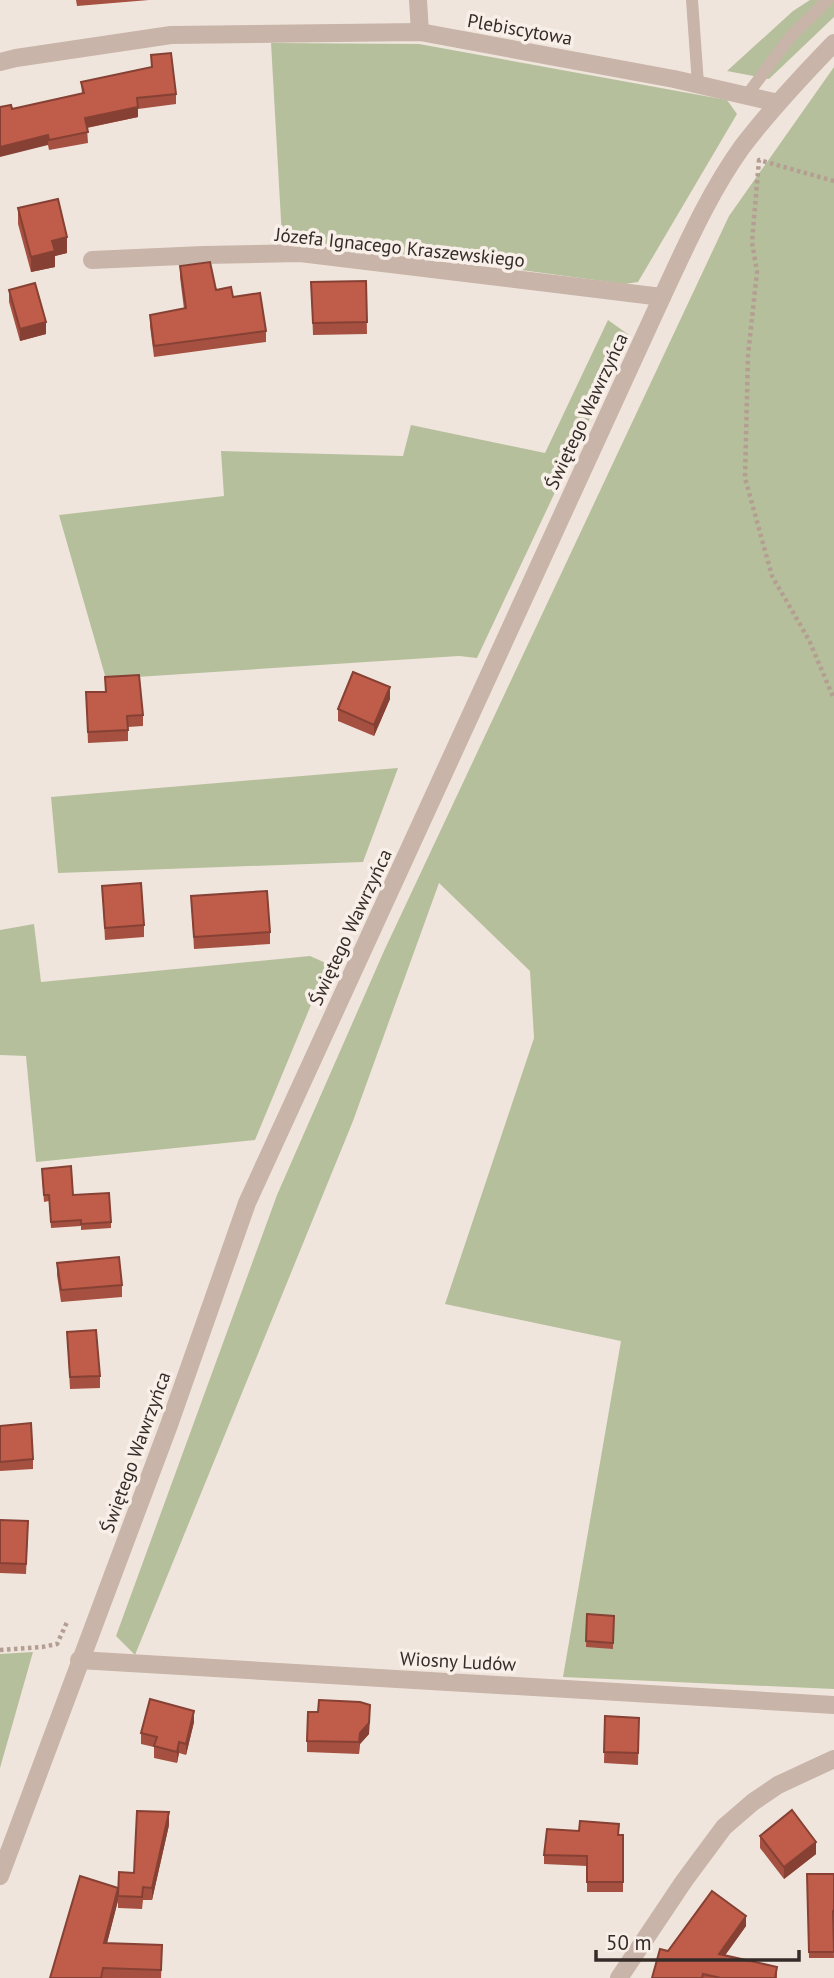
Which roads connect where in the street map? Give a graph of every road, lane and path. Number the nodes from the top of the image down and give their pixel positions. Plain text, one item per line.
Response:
1 (418, 0) edge
2 (692, 0) edge
3 (828, 0) edge
4 (420, 32) junction
5 (834, 43) edge
6 (0, 62) edge
7 (698, 84) junction
8 (747, 95) junction
9 (778, 103) junction
10 (834, 181) edge
11 (92, 260) dead end
12 (662, 298) junction
13 (834, 699) edge
14 (68, 1620) dead end
15 (0, 1650) edge
16 (79, 1660) junction
17 (834, 1705) edge
18 (834, 1759) edge
19 (0, 1877) edge
20 (619, 1978) edge

1 - 4 street
2 - 7 lane
3 - 8 lane
4 - 6 street, Plebiscytowa
4 - 7 street, Plebiscytowa
5 - 9 street, Świętego Wawrzyńca
7 - 8 street, Plebiscytowa
8 - 9 street, Plebiscytowa
9 - 12 street, Świętego Wawrzyńca
10 - 13 path
11 - 12 street, Józefa Ignacego Kraszewskiego
12 - 16 street, Świętego Wawrzyńca
14 - 15 path
16 - 17 street, Wiosny Ludów
16 - 19 street, Świętego Wawrzyńca
18 - 20 street

